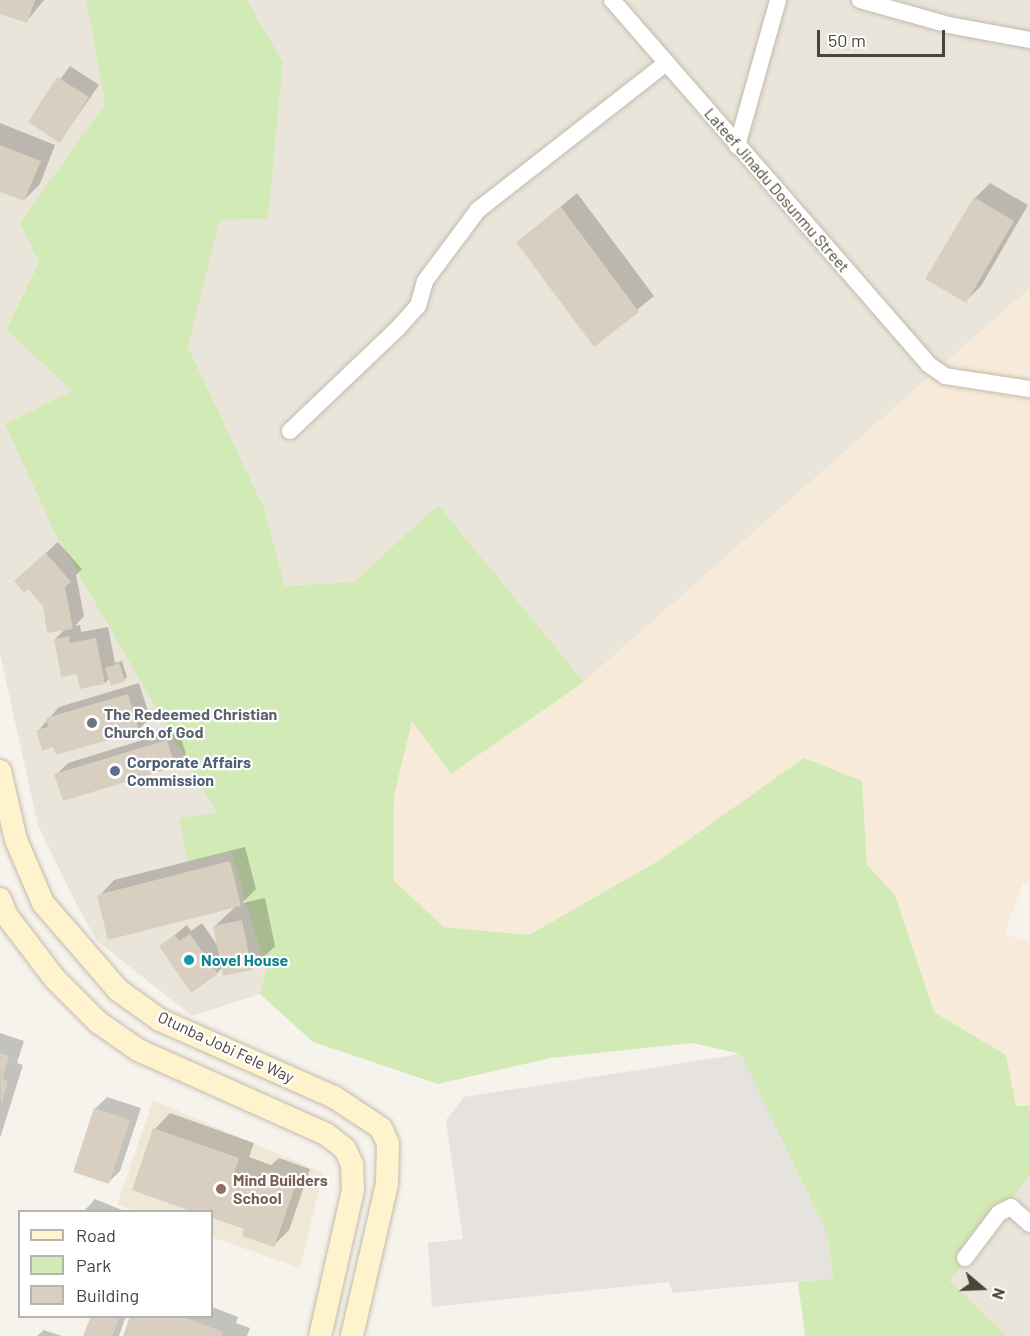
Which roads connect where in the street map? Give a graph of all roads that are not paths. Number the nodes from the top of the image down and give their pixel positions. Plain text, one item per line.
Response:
1 (612, 0) edge
2 (777, 0) edge
3 (860, 0) edge
4 (1030, 40) edge
5 (666, 63) junction
6 (737, 146) junction
7 (1030, 389) edge
8 (290, 431) dead end
9 (0, 771) edge
10 (0, 899) edge
11 (1030, 1224) edge
12 (965, 1258) dead end
13 (320, 1336) edge
14 (352, 1336) edge

1 - 5 street, Lateef Jinadu Dosunmu Street
2 - 6 street
3 - 4 street
5 - 6 street, Lateef Jinadu Dosunmu Street
5 - 8 street
6 - 7 street, Lateef Jinadu Dosunmu Street
9 - 14 street, Otunba Jobi Fele Way
10 - 13 street
11 - 12 street

